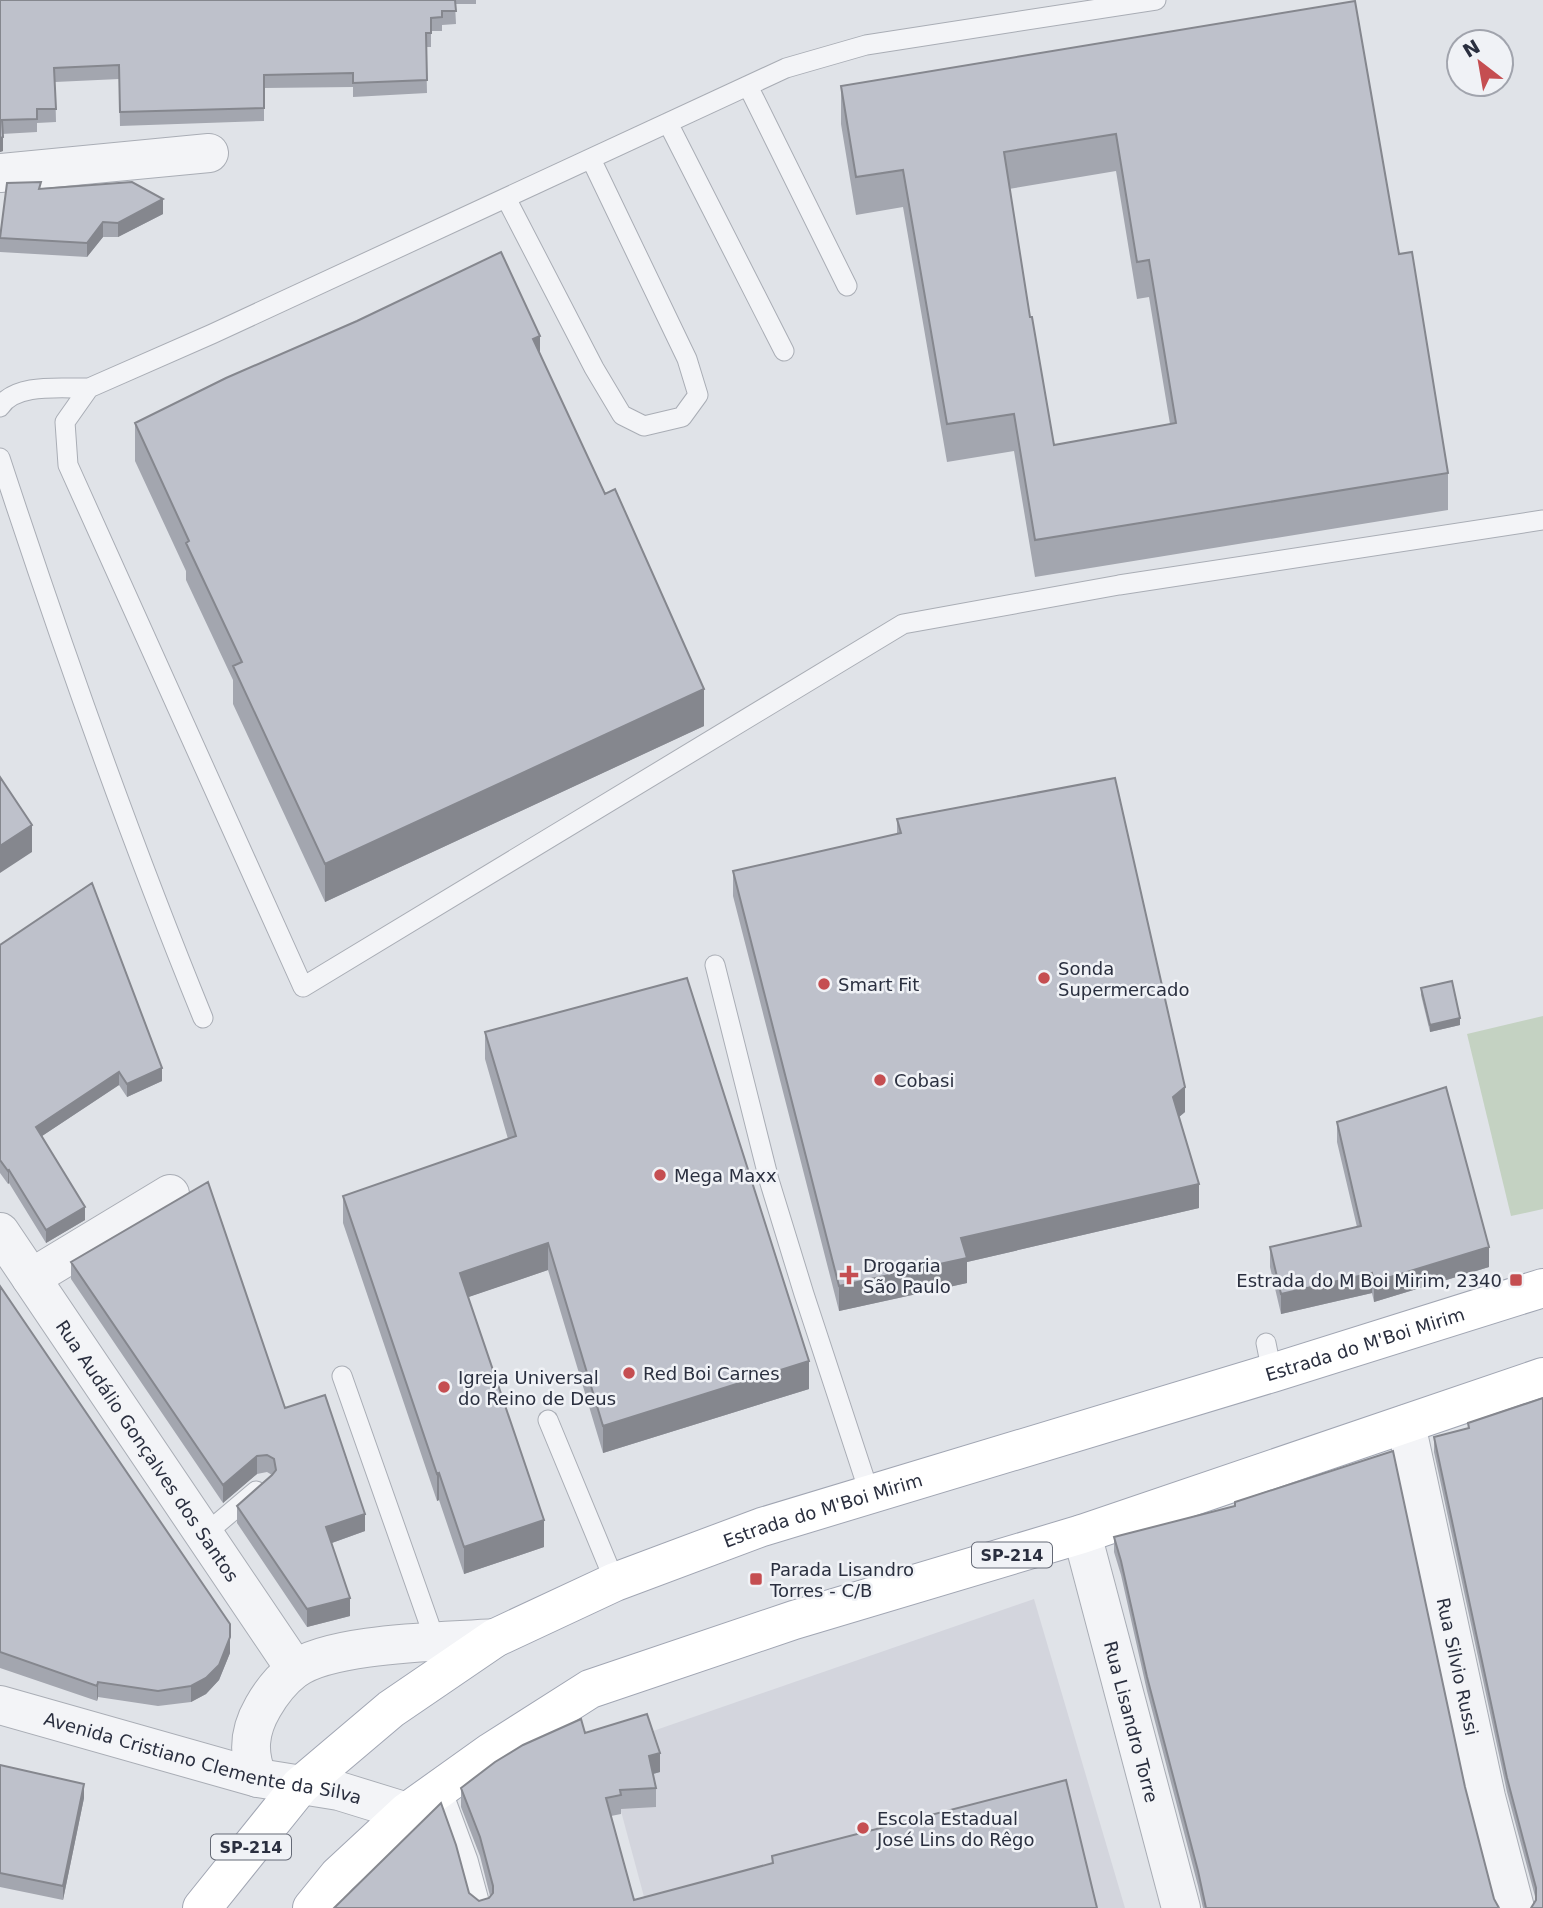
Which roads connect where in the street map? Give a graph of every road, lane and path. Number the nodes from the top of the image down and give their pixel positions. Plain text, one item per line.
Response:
1 (1156, 0) edge
2 (748, 86) junction
3 (668, 123) junction
4 (209, 153) dead end
5 (590, 159) junction
6 (0, 173) edge
7 (506, 198) junction
8 (847, 286) dead end
9 (784, 351) dead end
10 (89, 388) junction
11 (0, 407) edge
12 (0, 458) edge
13 (1543, 520) edge
14 (715, 965) dead end
15 (203, 1018) dead end
16 (170, 1194) dead end
17 (0, 1232) edge
18 (31, 1278) junction
19 (1543, 1288) edge
20 (342, 1376) dead end
21 (1543, 1377) edge
22 (548, 1420) dead end
23 (1406, 1424) junction
24 (264, 1484) edge
25 (870, 1495) junction
26 (1082, 1534) junction
27 (204, 1535) junction
28 (615, 1582) junction
29 (495, 1638) junction
30 (436, 1643) junction
31 (295, 1669) junction
32 (0, 1705) edge
33 (258, 1778) junction
34 (300, 1786) junction
35 (441, 1787) junction
36 (407, 1812) junction
37 (202, 1908) edge
38 (312, 1908) edge
39 (481, 1908) edge
40 (1181, 1908) edge
41 (1515, 1908) edge

1 - 2 lane
2 - 3 lane
2 - 8 lane
3 - 5 lane
3 - 9 lane
4 - 6 street
5 - 7 lane
5 - 7 lane
7 - 10 lane
10 - 11 lane
10 - 13 lane
12 - 15 lane
14 - 25 lane
16 - 18 street
17 - 18 street, Rua Audálio Gonçalves dos Santos
18 - 27 street, Rua Audálio Gonçalves dos Santos
19 - 25 main road, Estrada do M'Boi Mirim / SP-214
20 - 30 lane
21 - 23 main road, SP-214
22 - 28 lane
23 - 26 main road, SP-214
23 - 41 street, Rua Silvio Russi
24 - 27 lane
25 - 28 main road, Estrada do M'Boi Mirim / SP-214
26 - 35 main road, SP-214
26 - 40 street, Rua Lisandro Torre
27 - 31 street, Rua Audálio Gonçalves dos Santos
28 - 29 main road, Estrada do M'Boi Mirim / SP-214
29 - 30 street
29 - 34 main road, Estrada do M'Boi Mirim / SP-214
30 - 31 street
31 - 33 street
32 - 33 street, Avenida Cristiano Clemente da Silva
33 - 34 street, Avenida Cristiano Clemente da Silva
34 - 36 street, Avenida Cristiano Clemente da Silva
34 - 37 main road, Estrada do M'Boi Mirim / SP-214
35 - 36 main road, SP-214
35 - 39 lane
36 - 38 main road, SP-214

